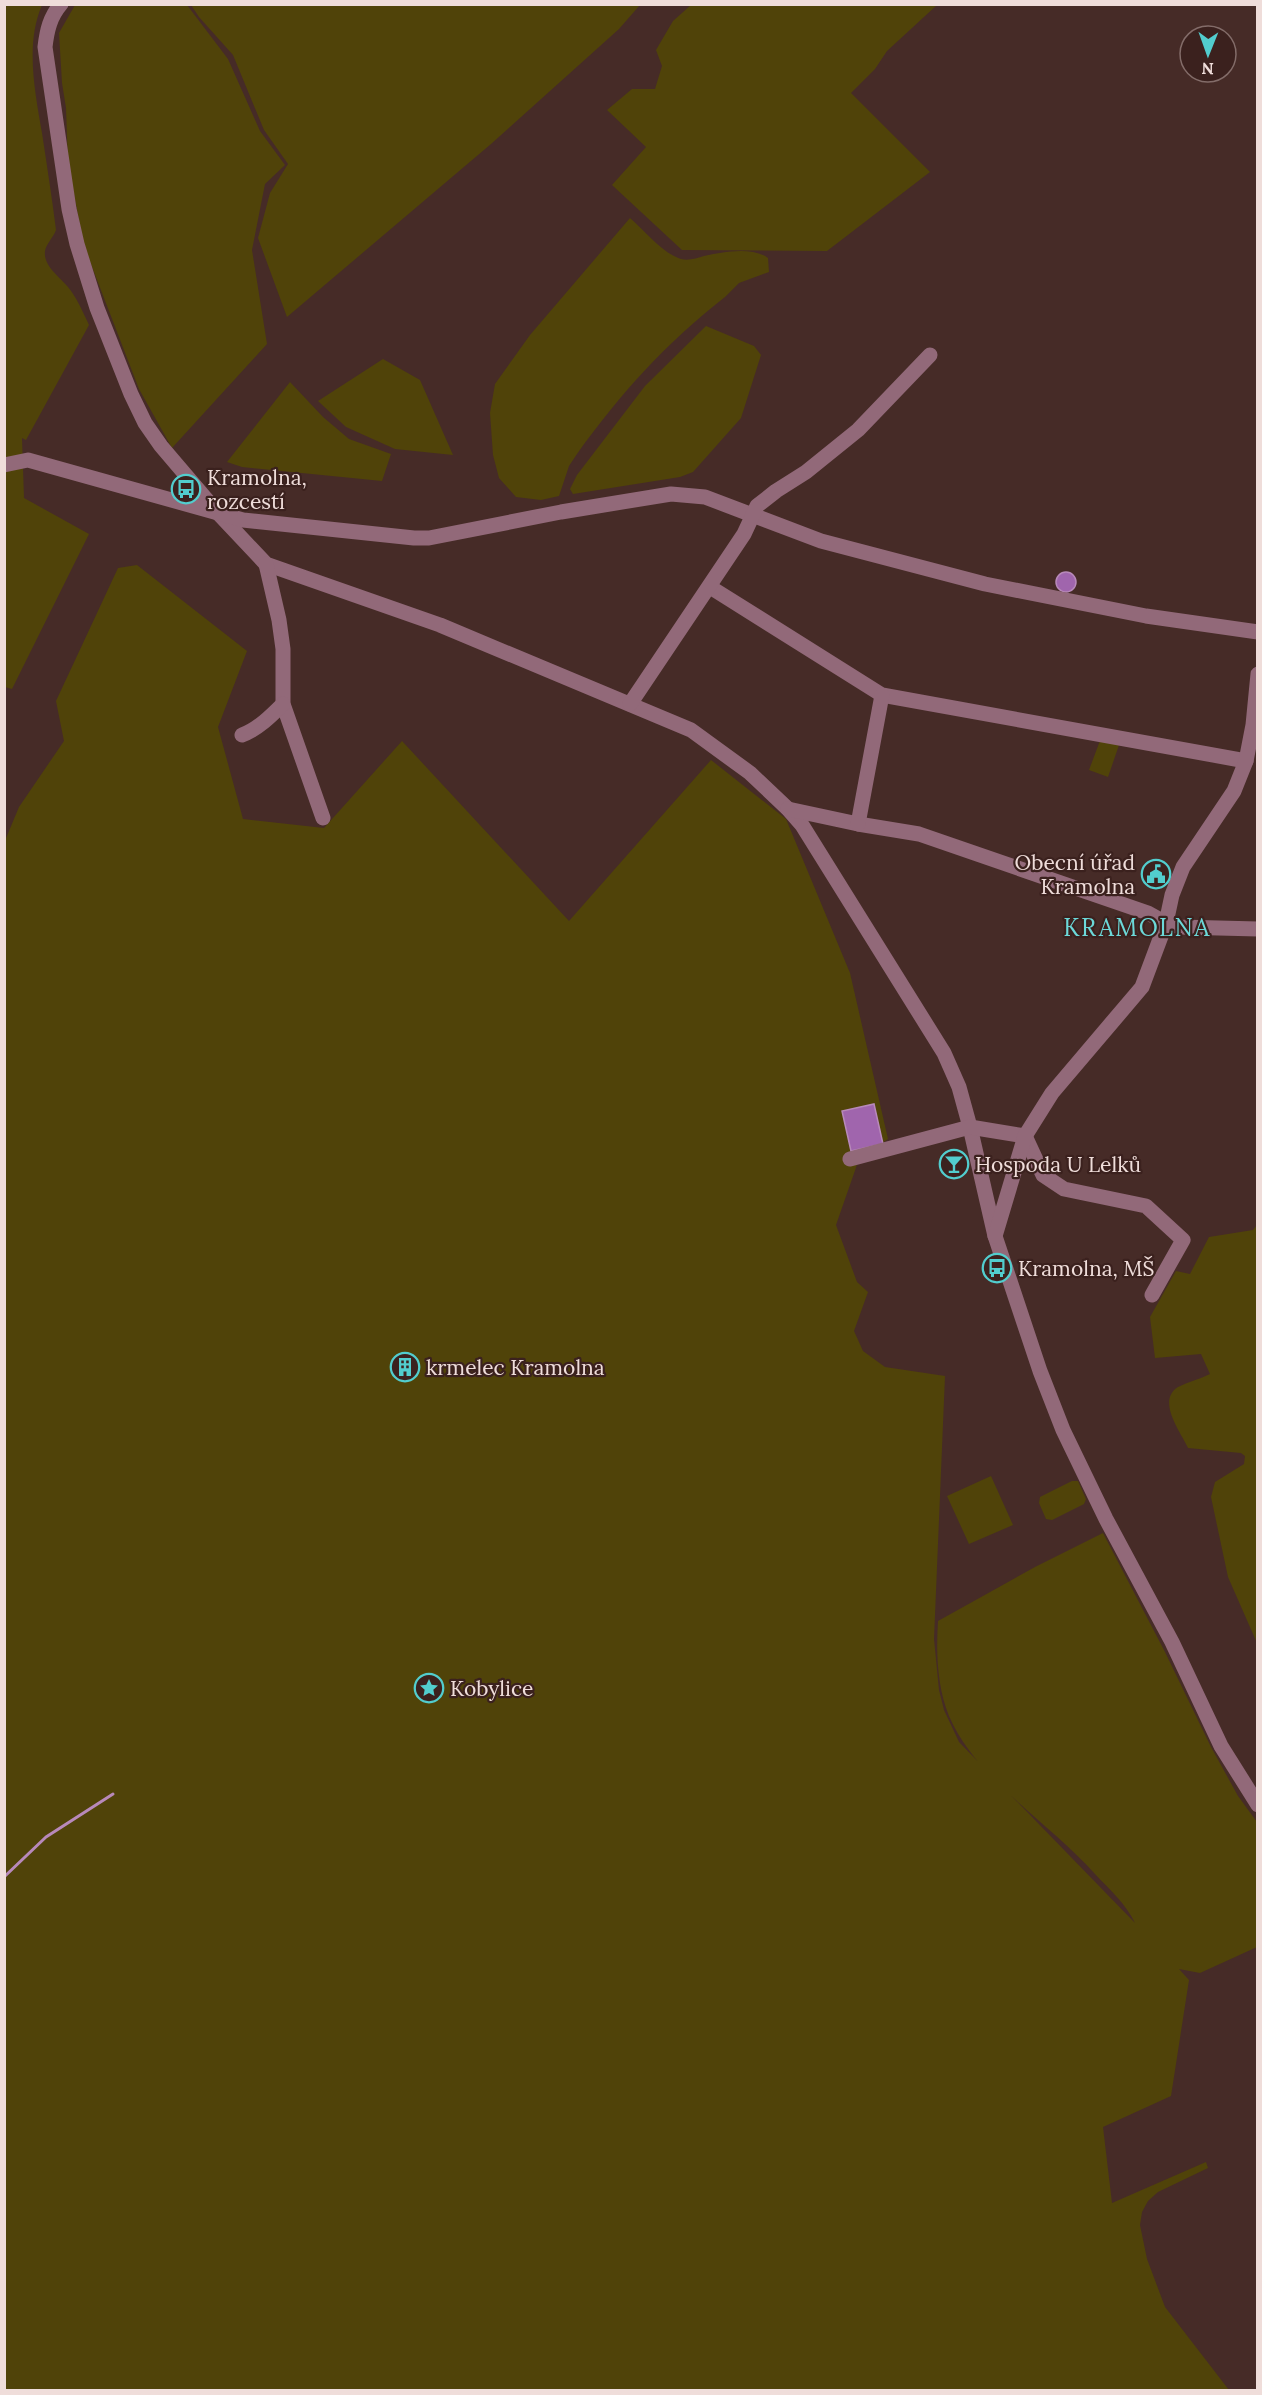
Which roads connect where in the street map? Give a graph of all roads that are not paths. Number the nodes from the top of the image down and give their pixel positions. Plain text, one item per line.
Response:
1 (61, 4) edge
2 (930, 355) dead end
3 (4, 465) edge
4 (219, 514) junction
5 (754, 515) junction
6 (266, 564) junction
7 (710, 587) junction
8 (1257, 632) edge
9 (1257, 674) edge
10 (882, 695) junction
11 (283, 704) junction
12 (630, 704) junction
13 (242, 735) dead end
14 (1246, 760) junction
15 (788, 809) junction
16 (323, 818) dead end
17 (858, 824) junction
18 (1166, 923) junction
19 (1257, 929) edge
20 (970, 1127) junction
21 (1025, 1136) junction
22 (850, 1159) dead end
23 (995, 1236) junction
24 (1152, 1295) dead end
25 (1257, 1806) edge

1 - 4 street
2 - 5 street
3 - 4 street
4 - 5 street
4 - 6 street
5 - 7 street
5 - 8 street
6 - 11 street
6 - 12 street
7 - 10 street
7 - 12 street
9 - 14 street
10 - 14 street
10 - 17 street
11 - 13 street
11 - 16 street
12 - 15 street
14 - 18 street
15 - 17 street
15 - 20 street
17 - 18 street
18 - 19 street
18 - 21 street
20 - 21 street
20 - 22 street
20 - 23 street
21 - 23 street
21 - 24 street
23 - 25 street

